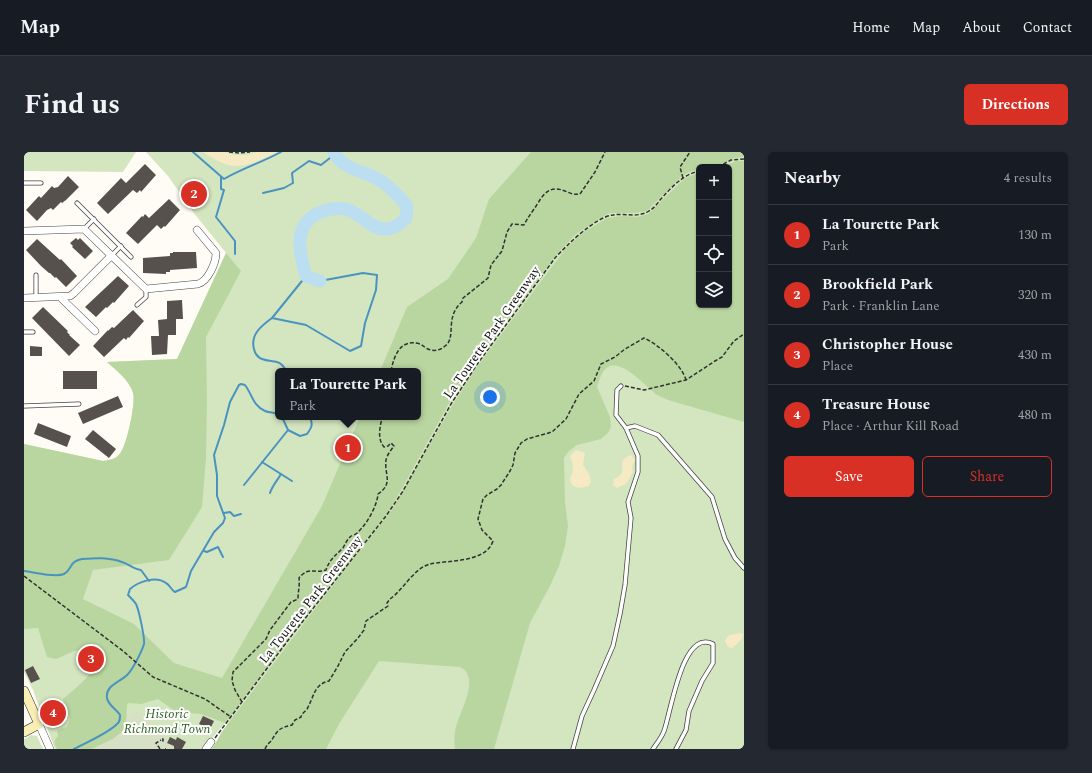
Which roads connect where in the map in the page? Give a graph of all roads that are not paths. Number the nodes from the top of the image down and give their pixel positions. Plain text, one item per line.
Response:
1 (24, 183) edge
2 (41, 183) dead end
3 (77, 203) dead end
4 (94, 220) junction
5 (84, 229) junction
6 (197, 230) dead end
7 (24, 231) edge
8 (121, 246) junction
9 (111, 256) junction
10 (131, 257) dead end
11 (36, 275) dead end
12 (146, 290) junction
13 (24, 298) edge
14 (36, 298) junction
15 (61, 298) junction
16 (137, 305) dead end
17 (95, 331) dead end
18 (24, 332) edge
19 (33, 332) dead end
20 (621, 386) road end
21 (79, 404) dead end
22 (24, 406) edge
23 (626, 428) junction
24 (744, 568) edge
25 (24, 691) edge
26 (39, 724) junction
27 (24, 732) edge
28 (211, 742) road end
29 (50, 749) edge
30 (206, 749) edge
31 (573, 749) edge
32 (653, 749) edge
33 (676, 749) edge

1 - 2 lane
3 - 4 lane
4 - 5 lane
4 - 8 lane
5 - 7 street
5 - 9 street
6 - 12 street
8 - 9 lane
8 - 10 lane
9 - 12 street
9 - 15 street
11 - 14 lane
12 - 16 lane
13 - 14 street
14 - 15 street
15 - 17 street
18 - 19 lane
20 - 23 lane
21 - 22 lane
23 - 24 lane
23 - 31 lane
25 - 26 street
26 - 27 street
26 - 29 street
28 - 30 street
32 - 33 lane

